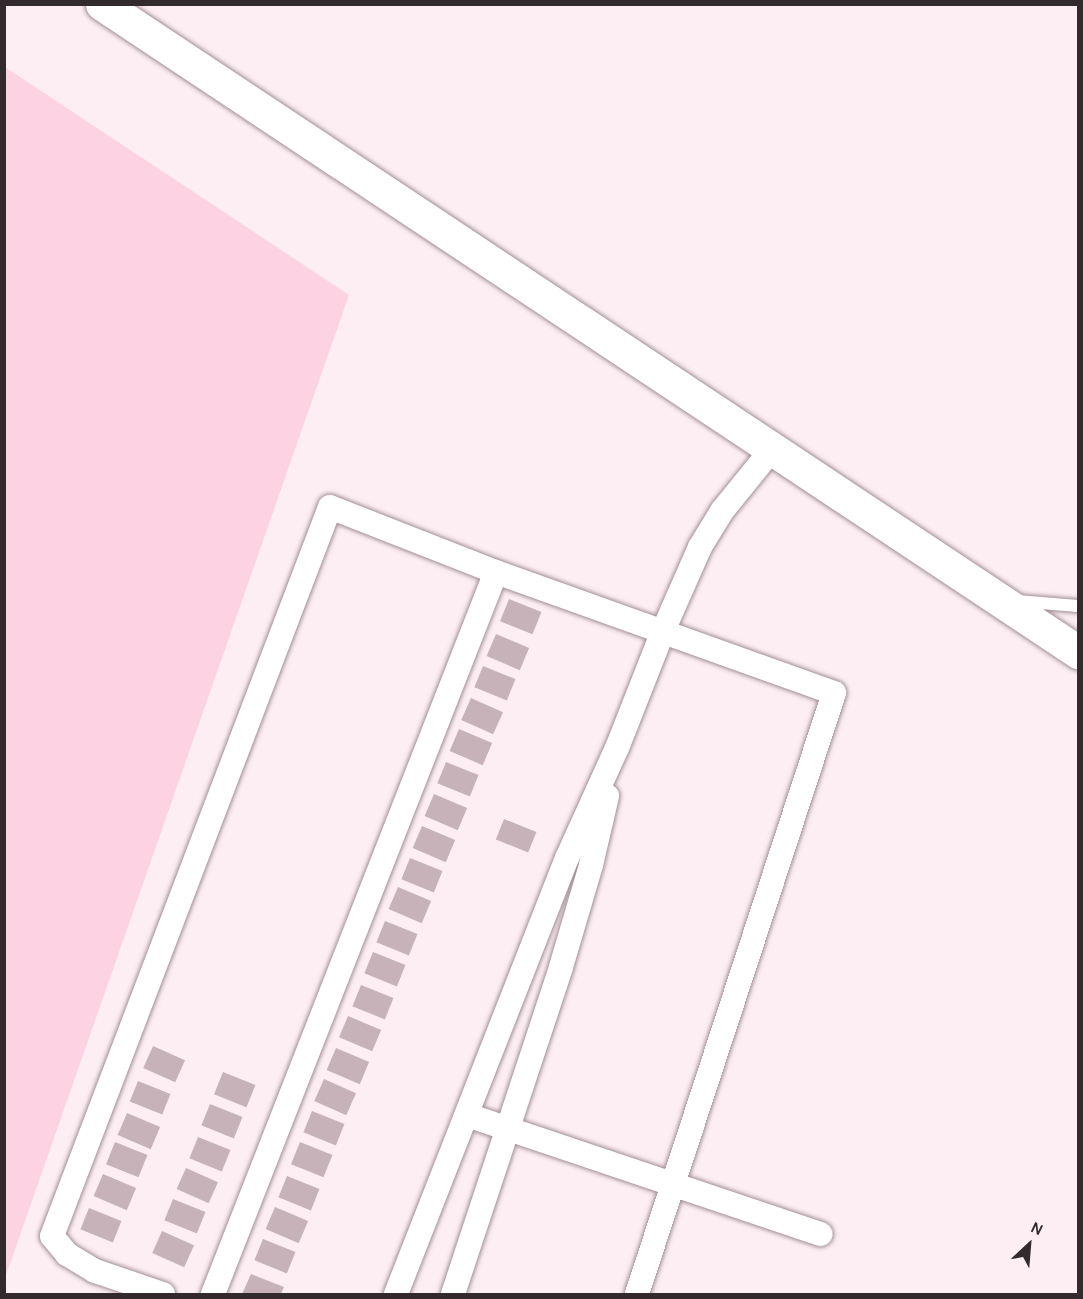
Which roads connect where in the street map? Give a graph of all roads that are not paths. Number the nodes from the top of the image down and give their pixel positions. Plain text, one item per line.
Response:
1 (102, 4) edge
2 (773, 448) junction
3 (496, 572) junction
4 (1000, 599) junction
5 (1078, 606) edge
6 (663, 632) junction
7 (1078, 652) edge
8 (617, 748) junction
9 (467, 1115) junction
10 (508, 1130) junction
11 (672, 1186) junction
12 (820, 1234) dead end
13 (163, 1294) edge
14 (213, 1294) edge
15 (396, 1294) edge
16 (453, 1294) edge
17 (637, 1294) edge

1 - 2 main road
2 - 4 main road
2 - 6 street
3 - 6 street
3 - 13 street
3 - 14 street
4 - 5 lane
4 - 7 main road
6 - 8 street
6 - 11 street
8 - 9 street
8 - 10 street
9 - 10 street
9 - 15 street
10 - 11 street
10 - 16 street
11 - 12 street
11 - 17 street

